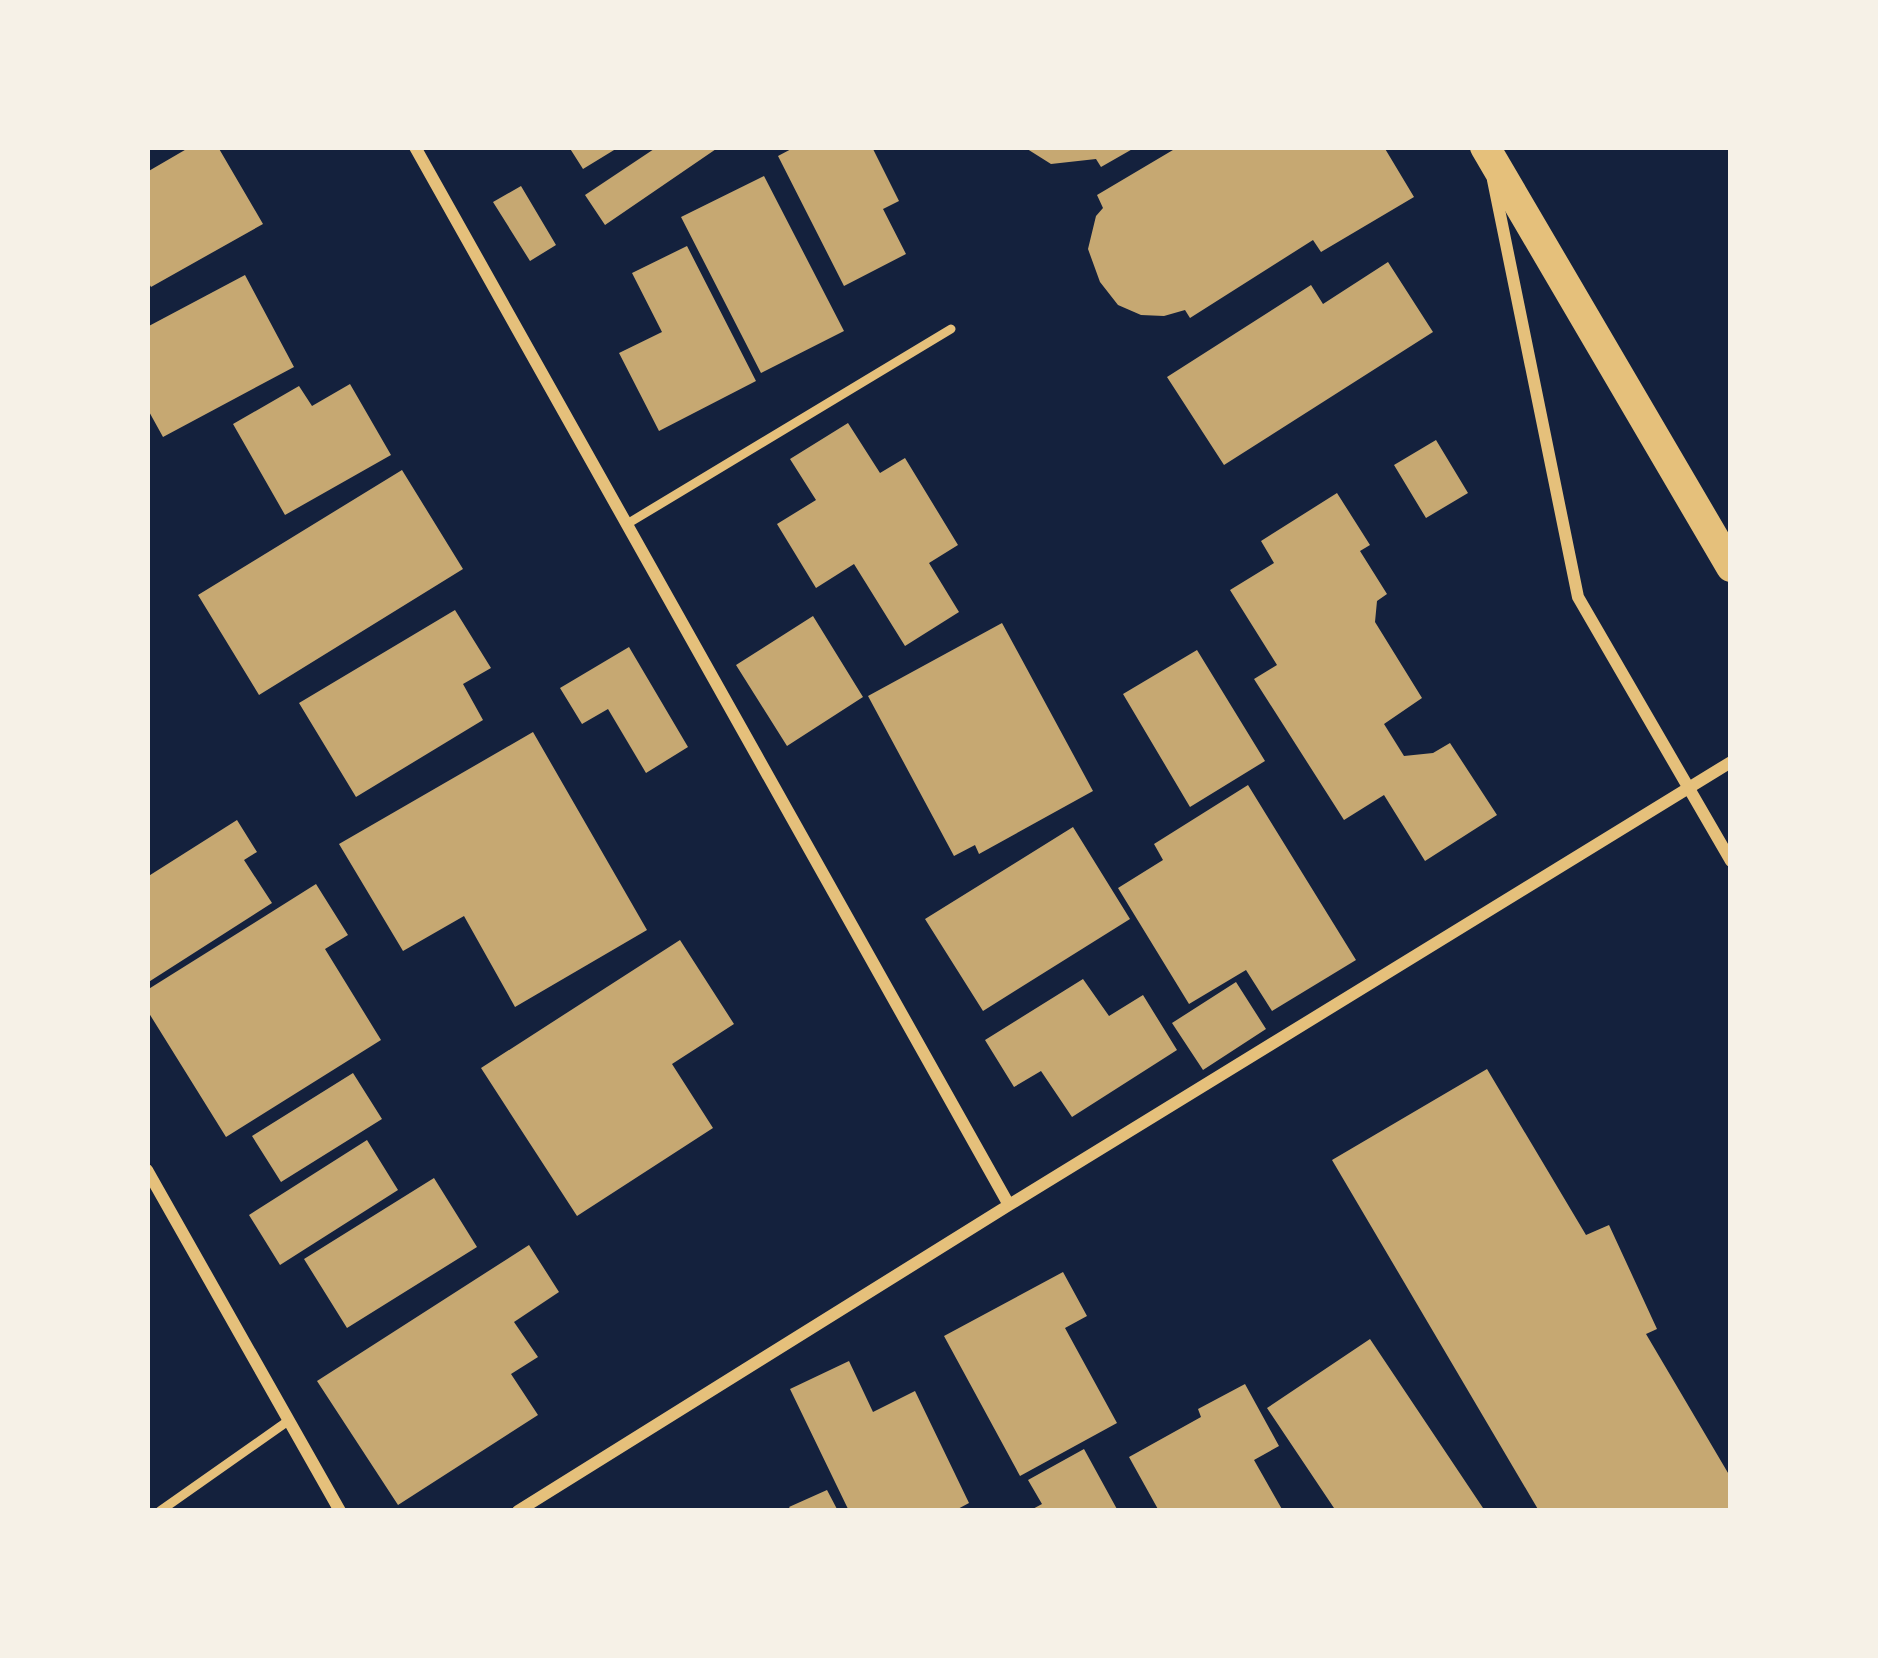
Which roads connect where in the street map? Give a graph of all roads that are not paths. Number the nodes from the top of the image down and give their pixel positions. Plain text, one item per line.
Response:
1 (415, 147) edge
2 (1486, 149) edge
3 (951, 329) dead end
4 (627, 524) junction
5 (1731, 567) edge
6 (1731, 762) edge
7 (1686, 787) junction
8 (1731, 861) edge
9 (147, 1170) edge
10 (1009, 1204) junction
11 (288, 1421) junction
12 (160, 1511) edge
13 (340, 1511) edge
14 (518, 1511) edge

1 - 4 street
2 - 5 main road
2 - 7 street
3 - 4 lane
4 - 10 street
6 - 7 street
7 - 8 street
7 - 10 street
9 - 11 street
10 - 14 street
11 - 12 lane
11 - 13 street

